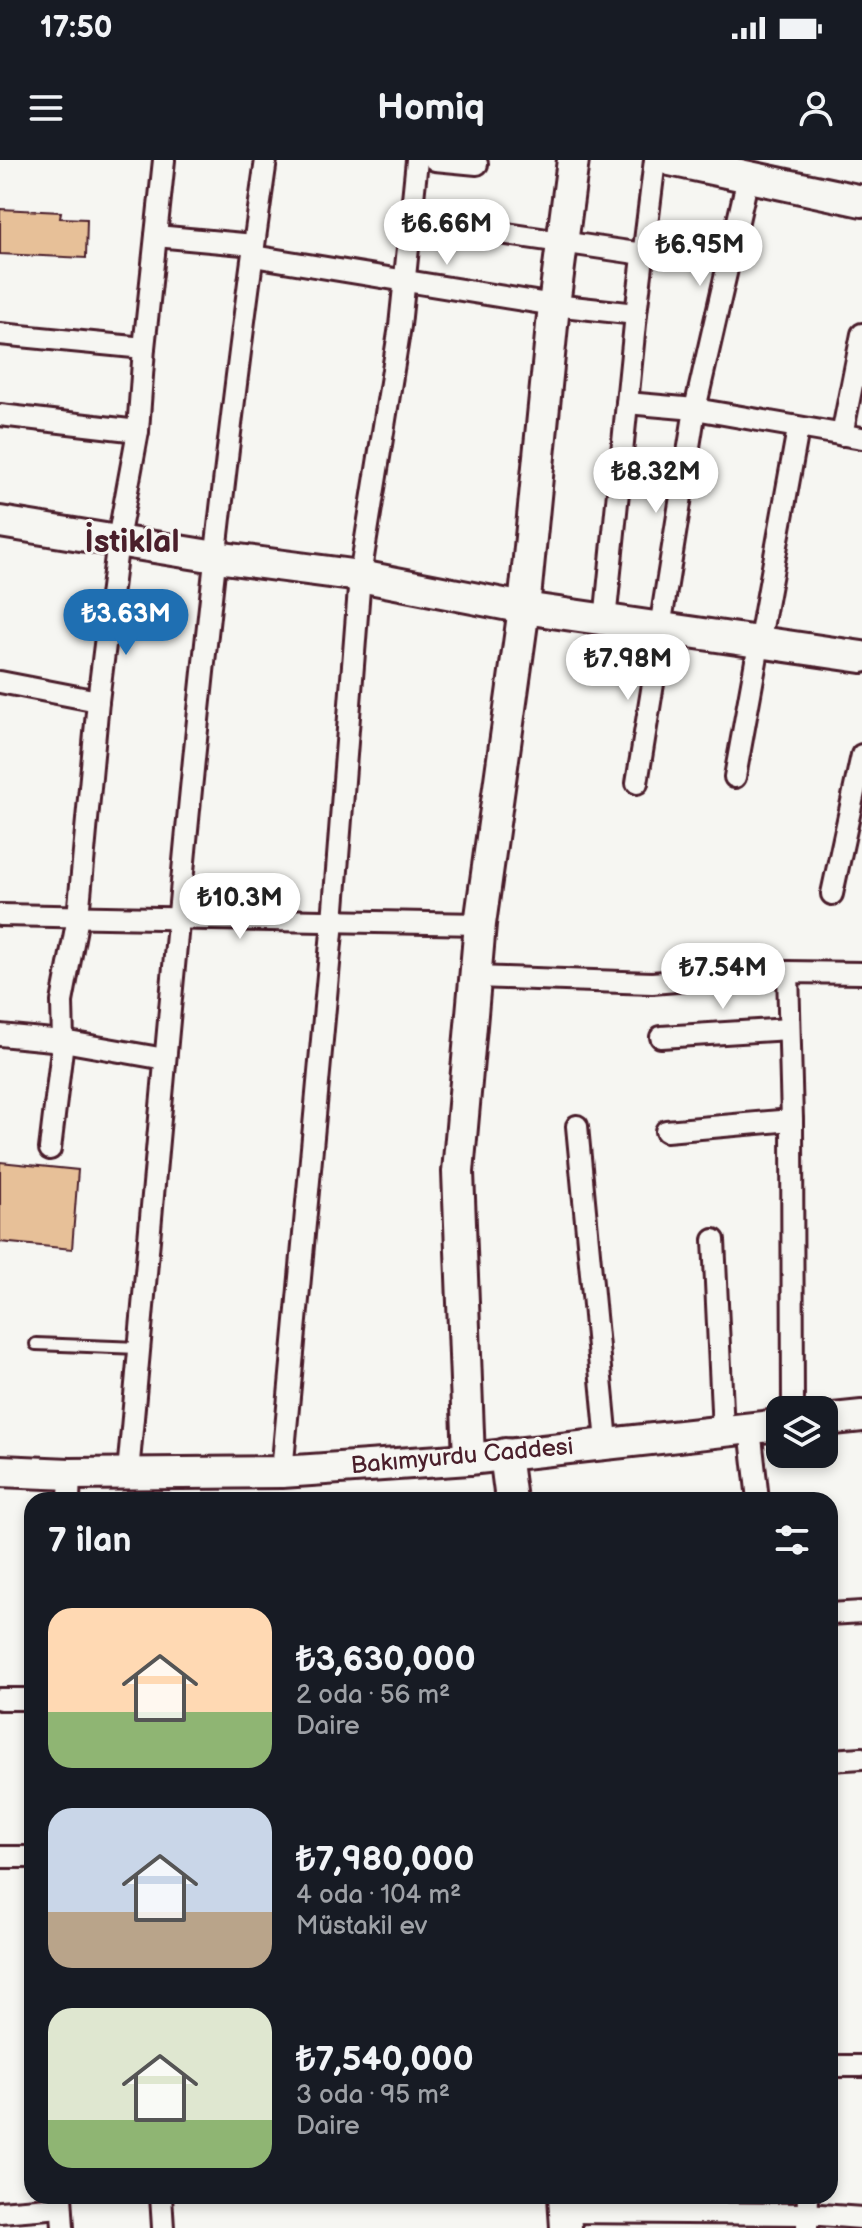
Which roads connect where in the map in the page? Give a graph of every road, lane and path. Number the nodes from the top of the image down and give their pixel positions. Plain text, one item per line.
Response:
1 (164, 160) edge
2 (266, 160) edge
3 (417, 160) edge
4 (435, 160) edge
5 (573, 160) edge
6 (655, 160) edge
7 (670, 160) edge
8 (477, 164) dead end
9 (748, 177) junction
10 (862, 201) edge
11 (412, 220) junction
12 (156, 236) junction
13 (563, 241) junction
14 (254, 251) junction
15 (643, 254) junction
16 (403, 282) junction
17 (554, 305) junction
18 (636, 314) junction
19 (0, 334) edge
20 (862, 334) edge
21 (144, 348) junction
22 (627, 403) junction
23 (695, 409) junction
24 (0, 415) edge
25 (798, 429) junction
26 (138, 431) junction
27 (852, 436) edge
28 (0, 522) edge
29 (118, 540) junction
30 (216, 557) junction
31 (360, 576) junction
32 (524, 608) junction
33 (605, 621) junction
34 (661, 628) junction
35 (758, 644) junction
36 (862, 657) edge
37 (0, 682) edge
38 (98, 701) junction
39 (862, 755) edge
40 (735, 777) dead end
41 (637, 783) dead end
42 (832, 894) dead end
43 (0, 915) edge
44 (78, 917) junction
45 (180, 919) junction
46 (333, 921) junction
47 (480, 924) junction
48 (788, 972) junction
49 (862, 973) edge
50 (475, 977) junction
51 (789, 1029) junction
52 (0, 1035) edge
53 (661, 1037) dead end
54 (63, 1041) junction
55 (165, 1059) junction
56 (792, 1120) junction
57 (577, 1126) dead end
58 (666, 1131) dead end
59 (50, 1149) dead end
60 (714, 1240) dead end
61 (36, 1344) dead end
62 (139, 1348) junction
63 (793, 1396) edge
64 (862, 1416) edge
65 (838, 1419) edge
66 (766, 1426) edge
67 (736, 1429) junction
68 (607, 1442) junction
69 (505, 1454) junction
70 (469, 1459) junction
71 (0, 1471) edge
72 (282, 1472) junction
73 (128, 1473) junction
74 (70, 1487) edge
75 (510, 1492) edge
76 (756, 1492) edge
77 (862, 1612) edge
78 (838, 1614) edge
79 (0, 1699) edge
80 (24, 1699) edge
81 (862, 1758) edge
82 (838, 1760) edge
83 (0, 1857) edge
84 (24, 1857) edge
85 (838, 2066) edge
86 (862, 2066) edge
87 (44, 2204) edge
88 (61, 2204) edge
89 (162, 2204) edge
90 (0, 2212) edge
91 (565, 2212) edge
92 (807, 2213) edge
93 (862, 2218) edge
94 (63, 2228) edge
95 (163, 2228) edge

1 - 12 street
2 - 14 street
3 - 11 street
4 - 8 street
5 - 13 street
6 - 15 street
7 - 9 street
9 - 10 street
9 - 23 street
11 - 13 street
11 - 16 street
12 - 14 street
12 - 21 street
13 - 15 street
13 - 17 street
14 - 16 street
14 - 30 street
15 - 18 street
16 - 17 street
16 - 31 street
17 - 18 street
17 - 32 street
18 - 22 street
19 - 21 street
20 - 27 street
21 - 26 street
22 - 23 street
22 - 33 street
23 - 25 street
23 - 34 street
24 - 26 street
25 - 27 street
25 - 35 street
26 - 29 street
28 - 29 street
29 - 30 street
29 - 38 street
30 - 31 street
30 - 45 street
31 - 32 street
31 - 46 street
32 - 33 street
32 - 47 street
33 - 34 street
34 - 35 street
34 - 41 street
35 - 36 street
35 - 40 street
37 - 38 street
38 - 44 street
39 - 42 street
43 - 44 street
44 - 45 street
44 - 54 street
45 - 46 street
45 - 55 street
46 - 47 street
46 - 72 street
47 - 50 street
48 - 49 street
48 - 50 street
48 - 51 street
50 - 70 street
51 - 53 street
51 - 56 street
52 - 54 street
54 - 55 street
54 - 59 street
55 - 62 street
56 - 58 street
56 - 63 street
57 - 68 street
60 - 67 street
61 - 62 lane
62 - 73 street
64 - 65 street
66 - 67 street, Bakımyurdu Caddesi
67 - 68 street, Bakımyurdu Caddesi
67 - 76 street
68 - 69 street, Bakımyurdu Caddesi
69 - 70 street, Bakımyurdu Caddesi
69 - 75 street
70 - 72 street, Bakımyurdu Caddesi
71 - 74 street, Bakımyurdu Caddesi
72 - 73 street, Bakımyurdu Caddesi
73 - 74 street, Bakımyurdu Caddesi
77 - 78 street
79 - 80 street
81 - 82 street
83 - 84 street
85 - 86 street
87 - 90 street
88 - 94 street
89 - 95 street
91 - 92 street
92 - 93 street

